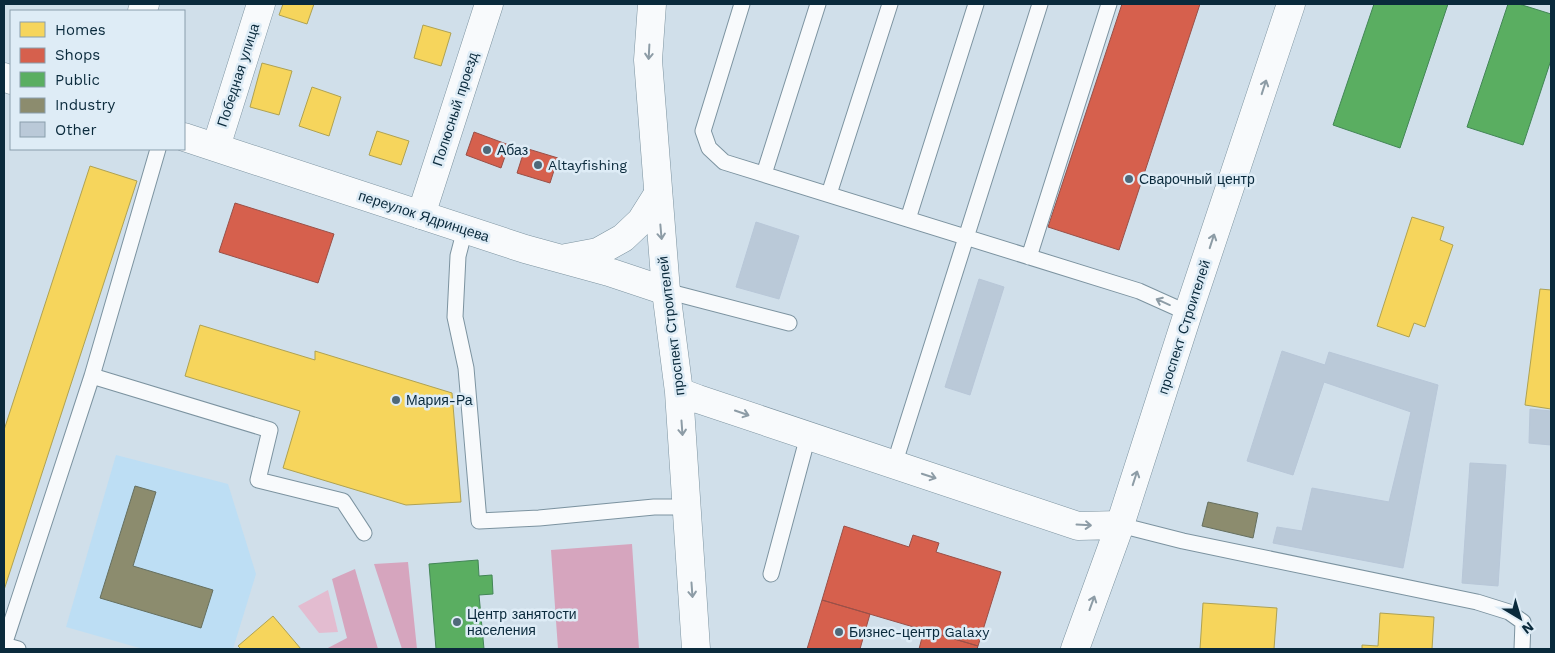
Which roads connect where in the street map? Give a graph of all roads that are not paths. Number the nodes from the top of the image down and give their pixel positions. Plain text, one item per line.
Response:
1 (261, 4) edge
2 (489, 4) edge
3 (652, 4) edge
4 (742, 4) edge
5 (818, 4) edge
6 (890, 4) edge
7 (976, 4) edge
8 (1040, 4) edge
9 (1109, 4) edge
10 (1291, 4) edge
11 (185, 137) edge
12 (216, 147) junction
13 (158, 150) edge
14 (764, 174) junction
15 (658, 194) junction
16 (828, 194) junction
17 (421, 215) junction
18 (908, 219) junction
19 (465, 229) junction
20 (966, 237) junction
21 (1029, 257) junction
22 (559, 259) junction
23 (609, 272) junction
24 (666, 291) junction
25 (1188, 313) junction
26 (789, 323) dead end
27 (673, 344) junction
28 (92, 376) junction
29 (679, 392) junction
30 (808, 436) junction
31 (894, 464) junction
32 (687, 507) junction
33 (1120, 525) junction
34 (364, 533) dead end
35 (771, 574) dead end
36 (18, 649) edge
37 (696, 649) edge
38 (1075, 649) edge
39 (1522, 649) edge

1 - 12 main road, Победная улица
2 - 17 main road, Полюсный проезд
3 -> 15 main road, проспект Строителей
4 - 14 lane
5 - 14 lane
6 - 16 lane
7 - 18 lane
8 - 20 lane
9 - 21 lane
25 -> 10 main road, проспект Строителей
11 - 12 main road, переулок Ядринцева
12 - 17 main road, переулок Ядринцева
13 - 28 lane
14 - 16 lane
15 - 22 main road
15 -> 24 main road, проспект Строителей
16 - 18 lane
17 - 19 main road, переулок Ядринцева
18 - 20 lane
19 - 22 main road, переулок Ядринцева
19 - 32 lane
20 - 21 lane
20 - 31 lane
25 -> 21 lane
22 - 23 main road, переулок Ядринцева
23 - 24 main road, переулок Ядринцева
23 - 27 main road
24 - 26 lane
24 - 27 main road, проспект Строителей
33 -> 25 main road, проспект Строителей
27 - 29 main road, проспект Строителей
28 - 34 lane
28 - 36 lane
29 -> 30 main road
29 -> 32 main road, проспект Строителей
30 - 31 main road
30 - 35 lane
31 -> 33 main road
32 -> 37 main road, проспект Строителей
38 -> 33 main road, проспект Строителей
33 - 39 lane

